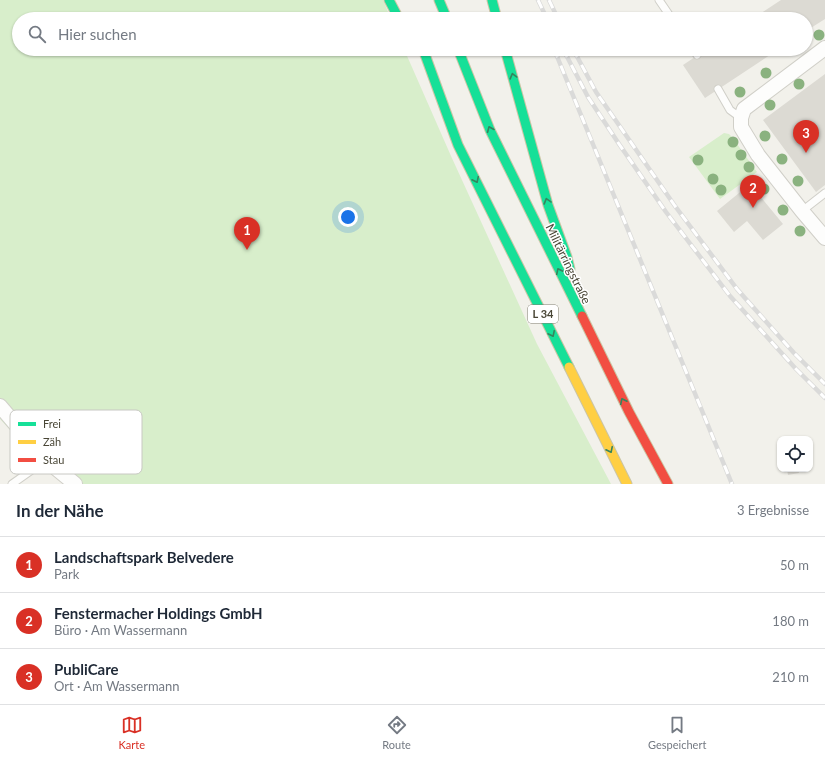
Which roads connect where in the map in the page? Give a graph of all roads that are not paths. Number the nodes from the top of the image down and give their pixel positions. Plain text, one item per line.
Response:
1 (390, 0) edge
2 (439, 0) edge
3 (492, 0) edge
4 (659, 0) edge
5 (395, 12) edge
6 (444, 12) edge
7 (495, 12) edge
8 (667, 12) edge
9 (825, 48) edge
10 (421, 56) edge
11 (461, 56) edge
12 (507, 56) edge
13 (718, 89) dead end
14 (741, 118) junction
15 (825, 193) edge
16 (802, 211) junction
17 (825, 238) edge
18 (582, 319) junction
19 (0, 406) edge
20 (10, 418) edge
21 (26, 474) edge
22 (62, 474) edge
23 (12, 484) edge
24 (74, 484) edge
25 (627, 484) edge
26 (668, 484) edge

1 - 5 highway
2 - 6 highway
3 - 7 highway
4 - 8 lane
9 - 14 street
10 -> 25 highway, L 34
18 -> 11 highway, Militärringstraße / L 34
18 -> 12 highway, L 34
13 - 14 lane
14 - 16 street
15 - 16 lane
16 - 17 street
26 -> 18 highway, Militärringstraße / L 34
19 - 20 street
21 - 23 lane
22 - 24 street

